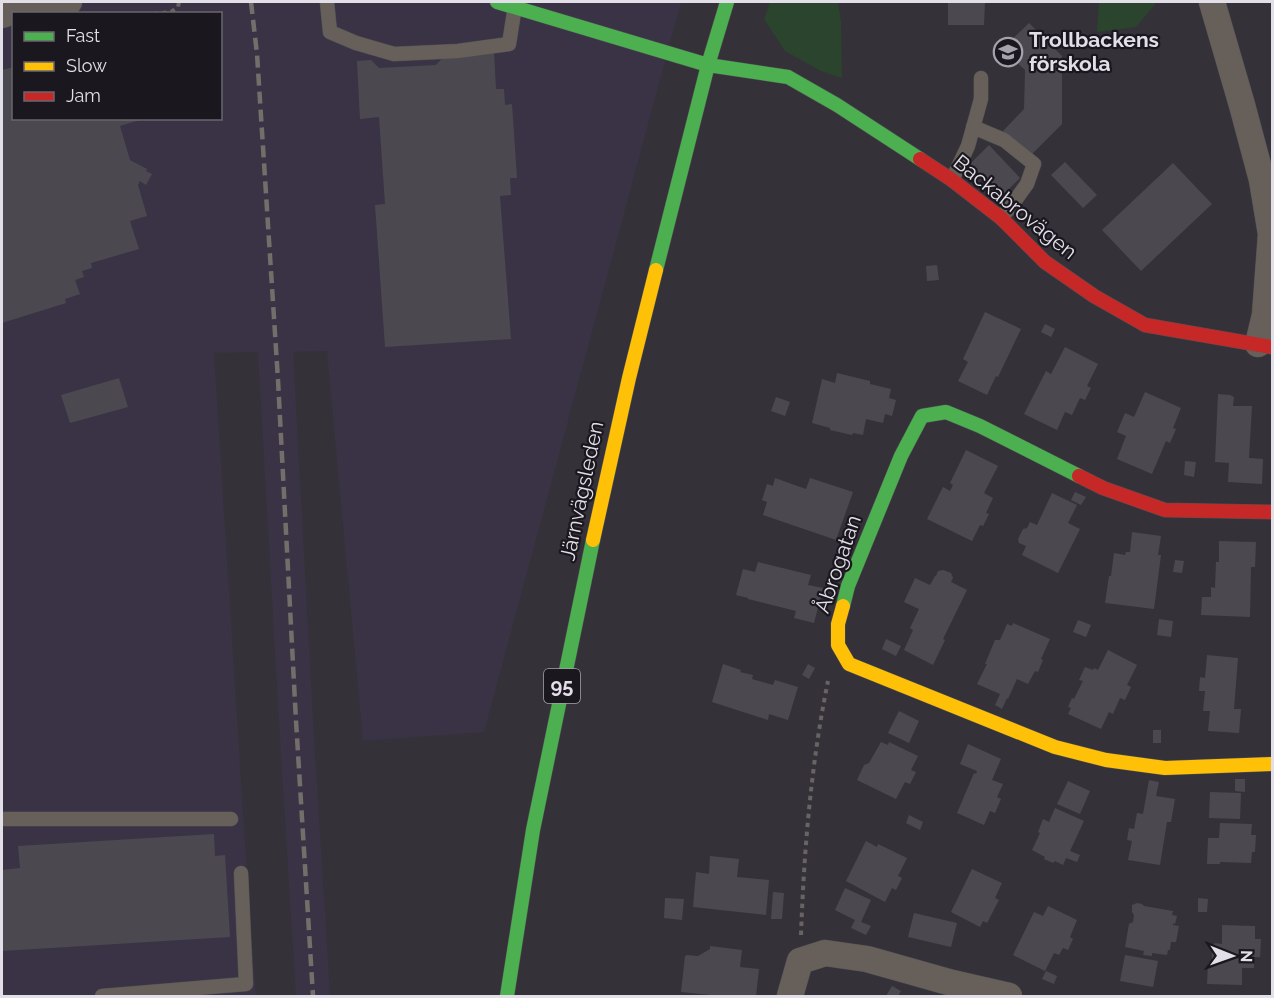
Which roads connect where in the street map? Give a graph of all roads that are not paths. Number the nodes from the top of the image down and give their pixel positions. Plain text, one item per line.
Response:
1 (69, 2) edge
2 (327, 2) edge
3 (497, 2) edge
4 (727, 2) edge
5 (1212, 2) edge
6 (515, 6) junction
7 (2, 15) edge
8 (708, 65) junction
9 (981, 78) dead end
10 (973, 128) junction
11 (952, 180) junction
12 (1001, 218) junction
13 (1265, 345) edge
14 (1272, 512) edge
15 (1272, 764) edge
16 (2, 819) edge
17 (231, 819) dead end
18 (241, 873) dead end
19 (102, 996) edge
20 (507, 996) edge
21 (790, 996) edge
22 (1009, 996) edge

1 - 7 street
2 - 6 lane
3 - 6 street, Backabrovägen
4 - 8 street, Järnvägsleden / 95
5 - 13 street
6 - 8 street, Backabrovägen
8 - 11 street, Backabrovägen
8 - 20 street, Järnvägsleden / 95
9 - 10 lane
10 - 11 lane
10 - 12 lane
11 - 12 street, Backabrovägen
12 - 13 street, Backabrovägen
14 - 15 street, Åbrogatan
16 - 17 lane
18 - 19 lane
21 - 22 street

